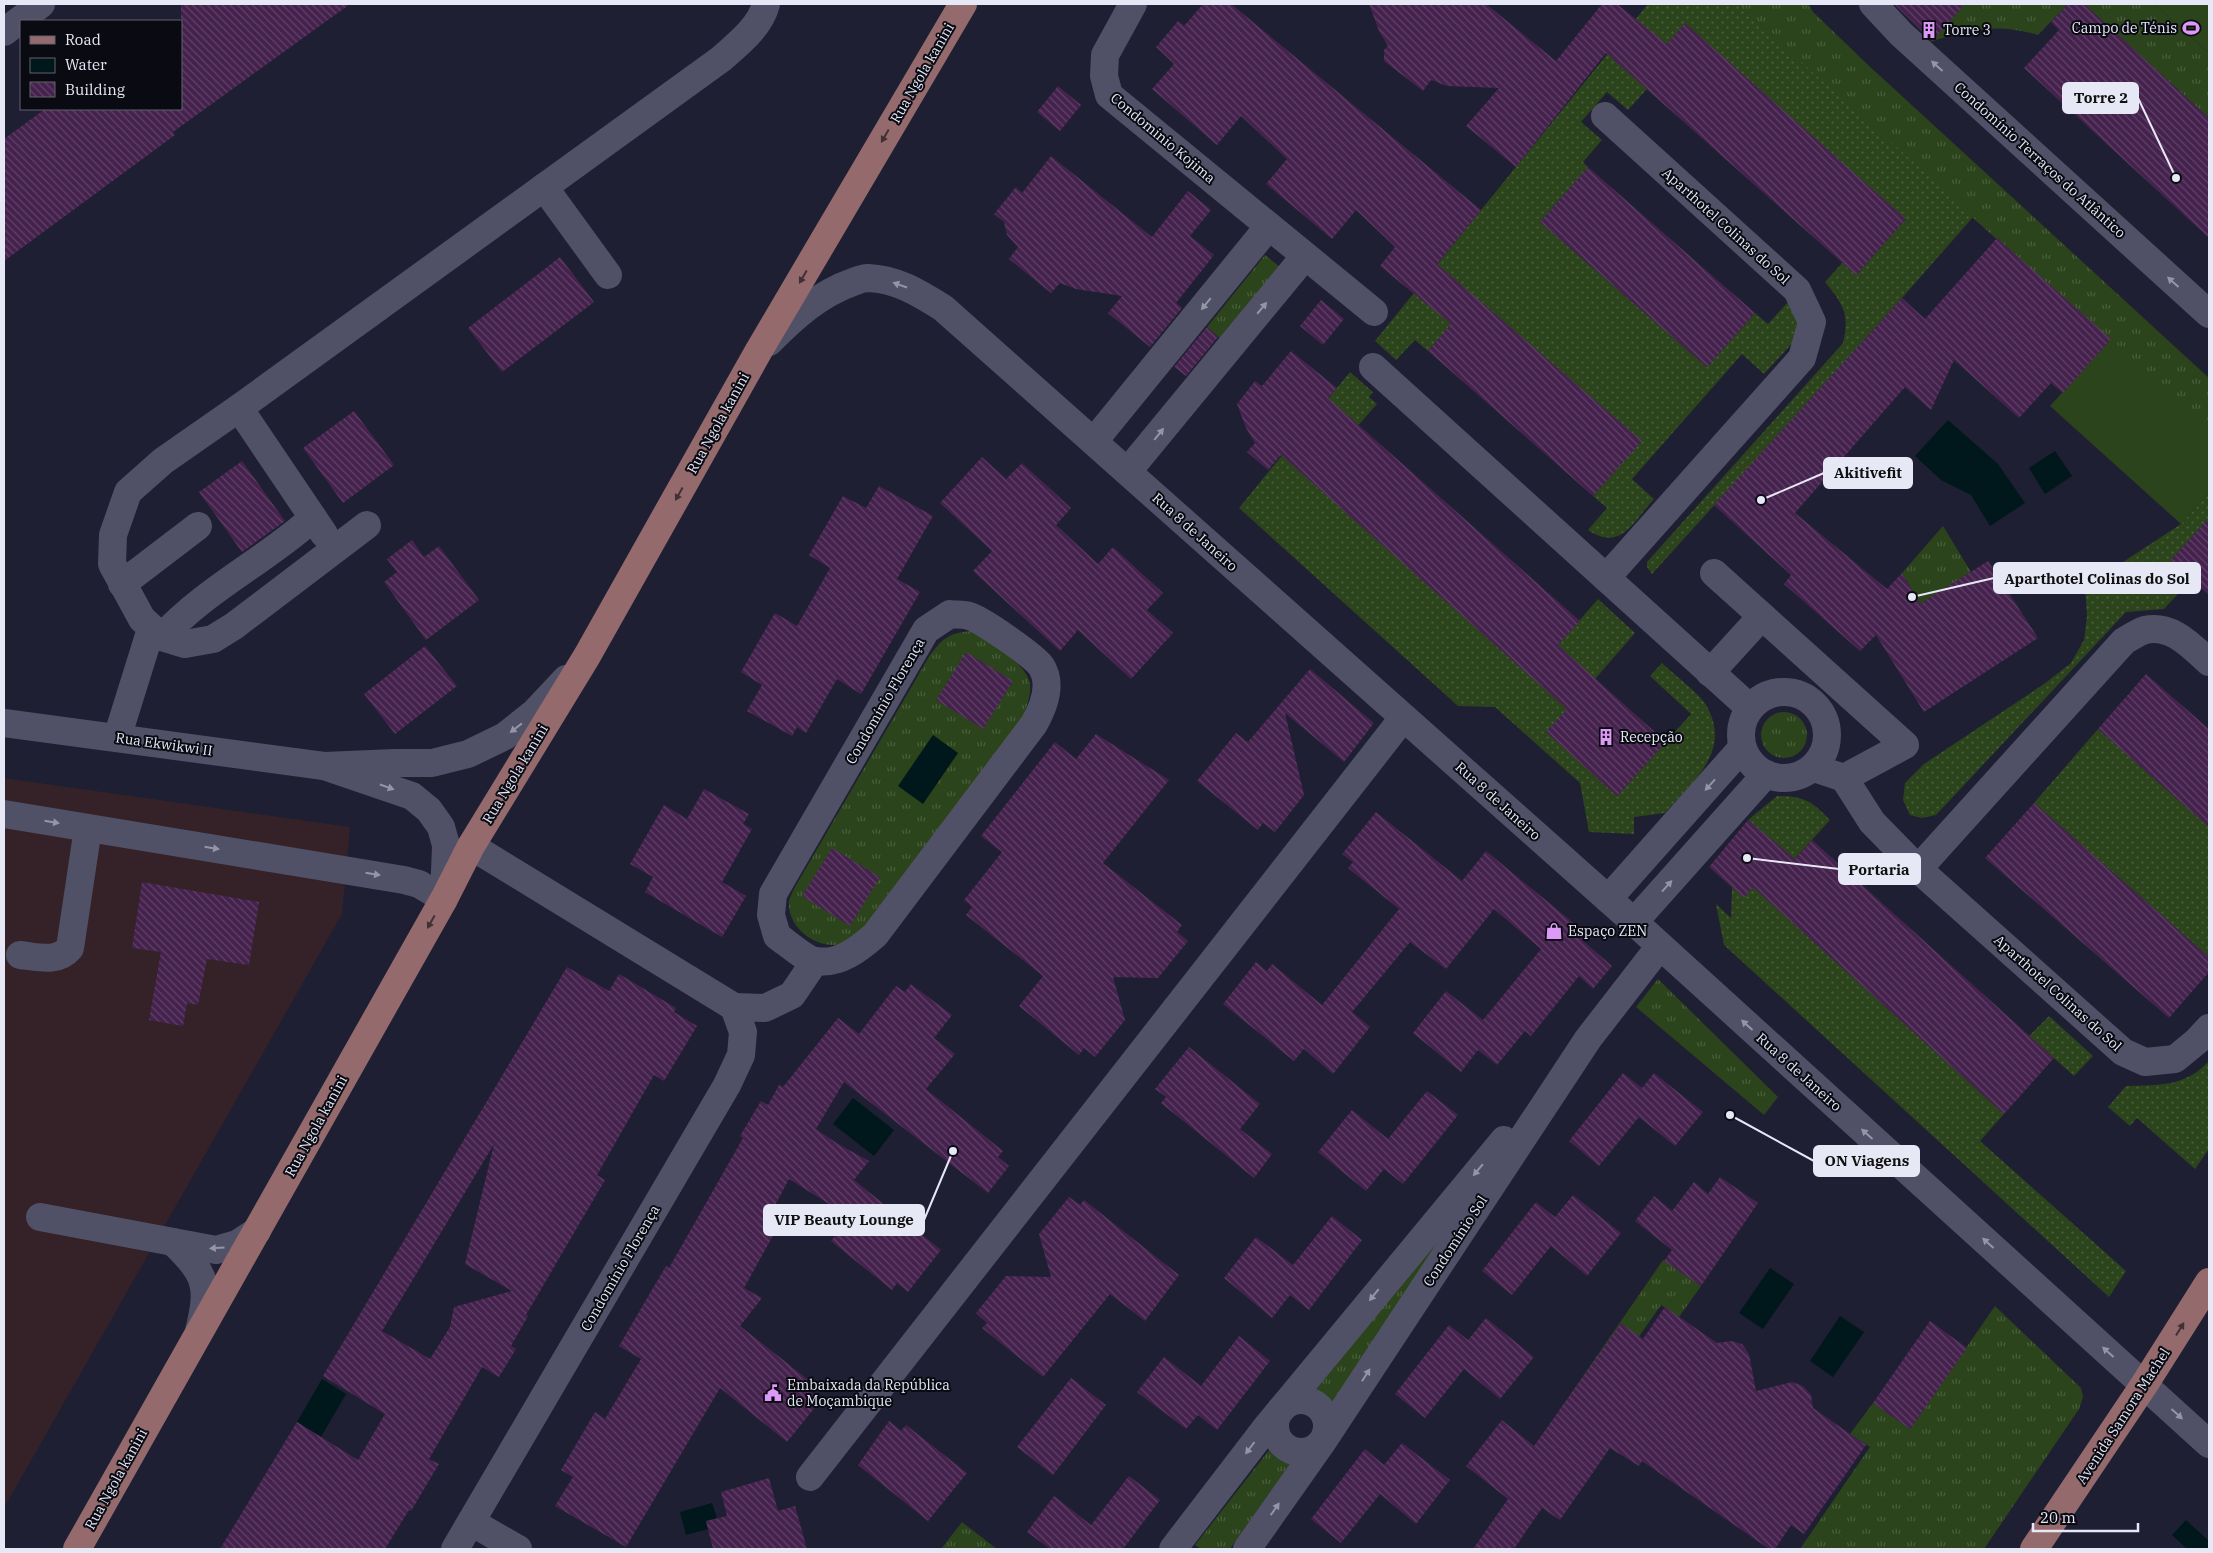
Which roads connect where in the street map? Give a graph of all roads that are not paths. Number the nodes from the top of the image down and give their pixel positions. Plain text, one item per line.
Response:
1 (41, 4) edge
2 (766, 4) edge
3 (963, 4) edge
4 (1133, 4) edge
5 (1873, 4) edge
6 (4, 32) edge
7 (1605, 116) dead end
8 (544, 187) junction
9 (1269, 226) junction
10 (1306, 256) junction
11 (608, 275) dead end
12 (1374, 312) dead end
13 (2209, 314) edge
14 (758, 352) junction
15 (1373, 367) dead end
16 (239, 408) junction
17 (1094, 441) junction
18 (1128, 471) junction
19 (313, 518) junction
20 (367, 525) dead end
21 (198, 526) dead end
22 (334, 550) junction
23 (1714, 573) dead end
24 (1606, 578) junction
25 (122, 584) junction
26 (1762, 616) junction
27 (156, 633) junction
28 (587, 656) junction
29 (2209, 662) edge
30 (1710, 672) junction
31 (1750, 708) junction
32 (1404, 718) junction
33 (4, 723) edge
34 (117, 738) junction
35 (1742, 748) junction
36 (324, 766) junction
37 (1814, 768) junction
38 (1766, 774) junction
39 (1844, 778) junction
40 (4, 814) edge
41 (88, 828) junction
42 (471, 846) junction
43 (1918, 869) junction
44 (444, 899) junction
45 (1608, 899) junction
46 (1634, 922) junction
47 (1660, 946) junction
48 (20, 955) dead end
49 (815, 961) junction
50 (734, 1007) junction
51 (2209, 1028) edge
52 (1588, 1039) junction
53 (40, 1217) dead end
54 (257, 1231) junction
55 (173, 1242) junction
56 (2209, 1282) edge
57 (198, 1334) junction
58 (2144, 1385) junction
59 (1281, 1409) junction
60 (1321, 1444) junction
61 (2209, 1444) edge
62 (810, 1477) dead end
63 (472, 1522) junction
64 (77, 1549) edge
65 (455, 1549) edge
66 (518, 1549) edge
67 (1173, 1549) edge
68 (1247, 1549) edge
69 (2034, 1549) edge

1 - 6 street
2 - 8 street
3 -> 14 main road, Rua Ngola kanini
4 - 9 street, Condominio Kojima
13 -> 5 street, Condomínio Terraços do Atlântico
7 - 24 street, Aparthotel Colinas do Sol
8 - 11 street
8 - 16 street
9 - 10 street, Condominio Kojima
9 -> 17 street
10 - 12 street, Condominio Kojima
18 -> 10 street
17 -> 14 street, Rua 8 de Janeiro
14 -> 28 main road, Rua Ngola kanini
15 - 24 street
16 - 19 street
16 - 25 street
17 - 18 street, Rua 8 de Janeiro
18 - 32 street, Rua 8 de Janeiro
19 - 22 street
19 - 27 street
20 - 22 street
21 - 25 street
22 - 27 street
23 - 26 street
24 - 30 street
25 - 27 street
26 - 30 street
26 - 39 street
27 - 34 street
28 -> 36 street, Rua Ekwikwi II
28 - 42 main road, Rua Ngola kanini
29 - 43 street
30 - 31 street
31 - 35 street
31 - 37 street
32 - 45 street, Rua 8 de Janeiro
32 - 62 street
33 - 34 street, Rua Ekwikwi II
34 - 36 street, Rua Ekwikwi II
35 - 38 street
35 -> 45 street
36 -> 44 street, Rua Ekwikwi II
37 - 38 street
37 - 39 street
46 -> 38 street
39 - 43 street, Aparthotel Colinas do Sol
40 -> 41 street
41 -> 44 street
41 - 48 street
42 - 44 main road, Rua Ngola kanini
42 - 50 street
43 - 51 street, Aparthotel Colinas do Sol
44 -> 54 main road, Rua Ngola kanini
45 - 46 street, Rua 8 de Janeiro
46 - 47 street, Rua 8 de Janeiro
47 - 52 street, Condomínio Sol
58 -> 47 street, Rua 8 de Janeiro
49 - 49 street, Condomínio Florença
49 - 50 street
50 - 63 street, Condomínio Florença
52 -> 59 street, Condomínio Sol
60 -> 52 street, Condomínio Sol
53 - 55 street
54 -> 55 street
54 - 57 main road, Rua Ngola kanini
55 - 57 street
58 -> 56 main road, Avenida Samora Machel
57 - 64 main road, Rua Ngola kanini
58 -> 61 street, Rua 8 de Janeiro
58 - 69 main road, Avenida Samora Machel
59 - 60 street, Condomínio Sol
59 - 60 street, Condomínio Sol
59 -> 67 street, Condomínio Sol
68 -> 60 street, Condomínio Sol
63 - 65 street, Condomínio Florença
63 - 66 street

